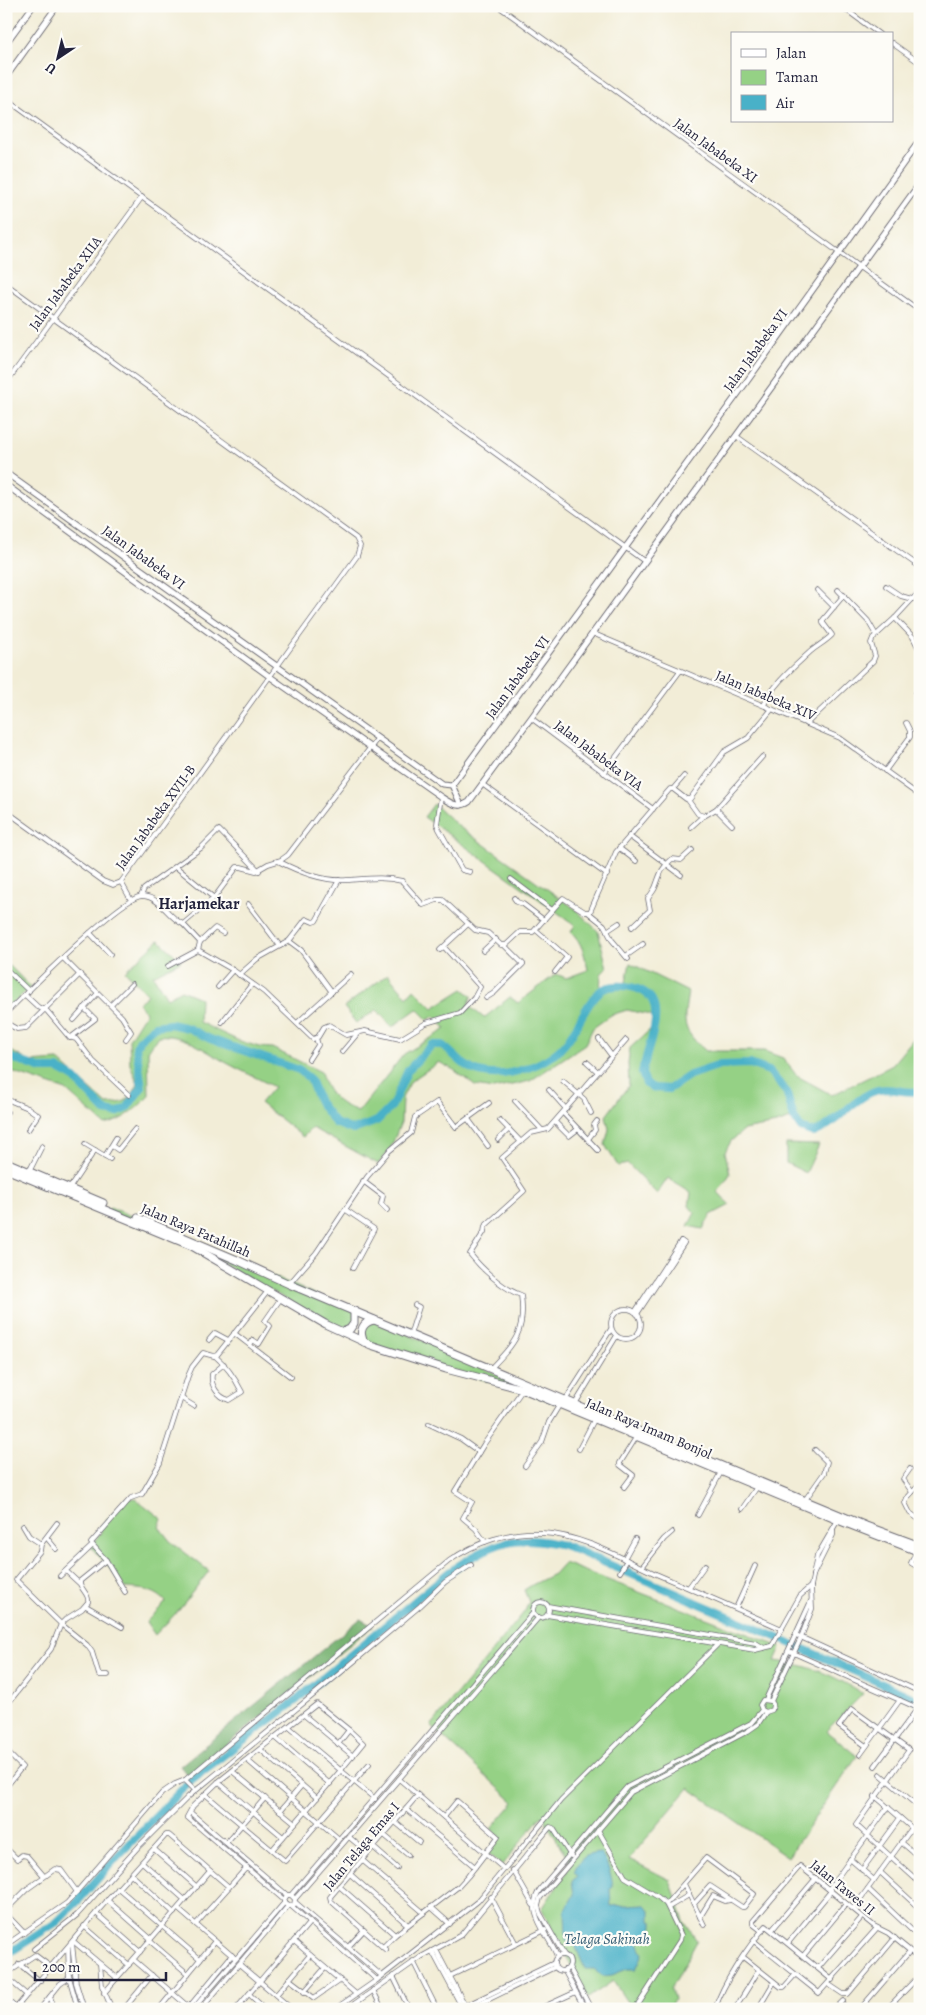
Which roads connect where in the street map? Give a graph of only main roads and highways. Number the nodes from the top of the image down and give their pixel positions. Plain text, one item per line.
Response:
1 (6, 1162) edge
2 (6, 1169) edge
3 (109, 1209) junction
4 (354, 1311) junction
5 (376, 1320) junction
6 (342, 1332) junction
7 (364, 1342) junction
8 (563, 1402) junction
9 (666, 1446) junction
10 (919, 1549) edge

1 - 3 highway, Jalan Raya Fatahillah
2 - 3 highway, Jalan Raya Fatahillah
3 - 4 highway, Jalan Raya Fatahillah
3 - 6 highway, Jalan Raya Fatahillah
4 - 5 highway, Jalan Raya Fatahillah
4 - 6 highway
5 - 7 highway
5 - 8 highway, Jalan Raya Imam Bonjol
6 - 7 highway, Jalan Raya Fatahillah
7 - 8 highway, Jalan Raya Imam Bonjol
8 - 9 highway, Jalan Raya Imam Bonjol
8 - 9 highway, Jalan Raya Imam Bonjol
9 - 10 highway, Jalan Raya Imam Bonjol
9 - 10 highway, Jalan Raya Imam Bonjol

